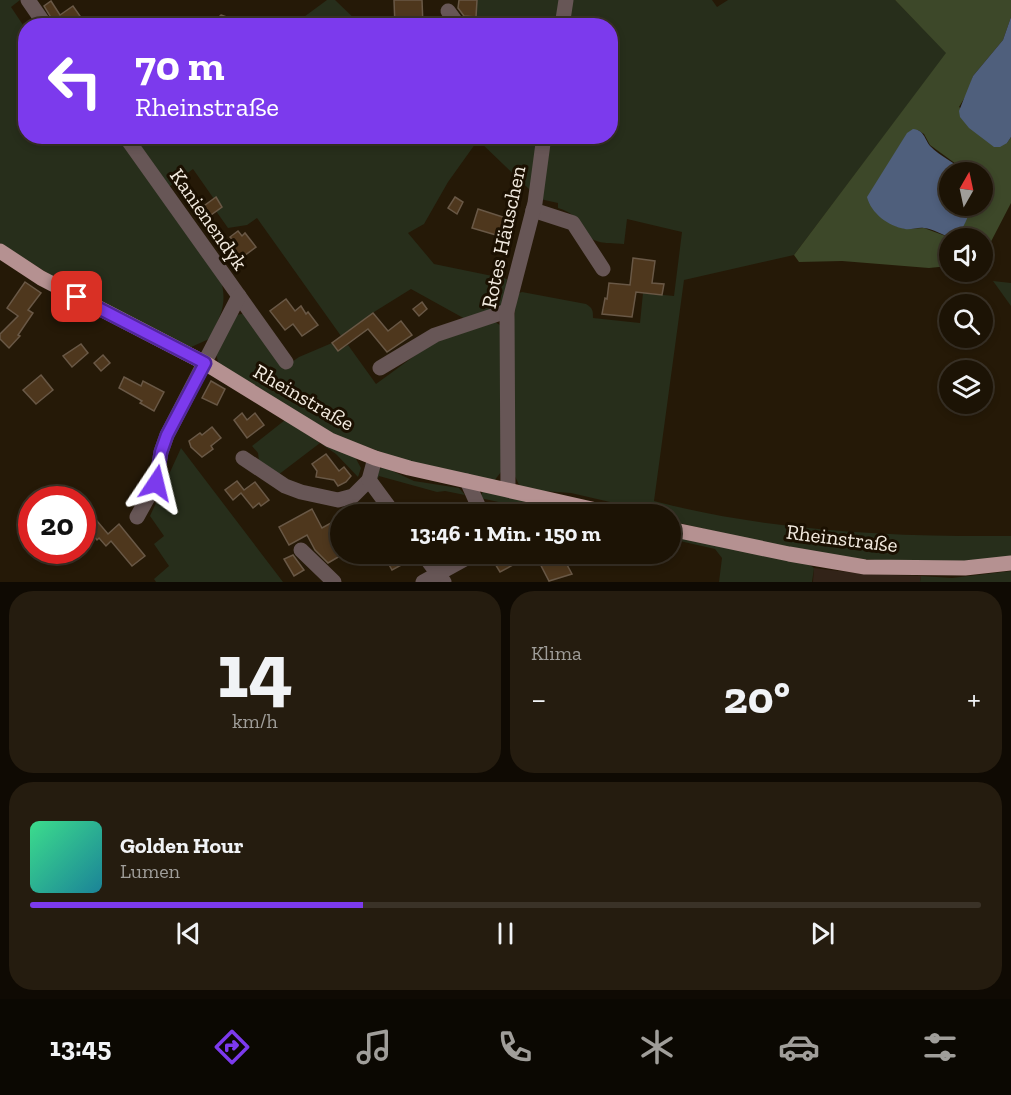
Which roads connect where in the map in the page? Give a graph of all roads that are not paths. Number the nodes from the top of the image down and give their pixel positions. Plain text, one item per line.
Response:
1 (28, 0) edge
2 (566, 0) edge
3 (448, 11) dead end
4 (40, 18) edge
5 (453, 18) edge
6 (563, 18) edge
7 (131, 144) edge
8 (543, 144) edge
9 (533, 210) junction
10 (0, 251) edge
11 (603, 268) dead end
12 (239, 296) junction
13 (507, 311) junction
14 (286, 362) dead end
15 (205, 363) junction
16 (380, 368) dead end
17 (243, 458) dead end
18 (375, 458) junction
19 (369, 480) junction
20 (467, 481) junction
21 (508, 490) junction
22 (387, 504) edge
23 (477, 504) edge
24 (570, 504) edge
25 (137, 517) dead end
26 (681, 531) edge
27 (302, 550) dead end
28 (430, 564) edge
29 (460, 564) edge
30 (1011, 564) edge
31 (441, 578) edge
32 (334, 582) edge
33 (423, 582) edge

1 - 4 street
2 - 6 street
3 - 5 street
7 - 12 street, Kanienendyk
8 - 9 street, Rotes Häuschen
9 - 11 street
9 - 13 street, Rotes Häuschen
10 - 15 main road, Rheinstraße
12 - 14 street, Kanienendyk
12 - 15 street, Kanienendyk
13 - 16 street
13 - 21 street, Rotes Häuschen
15 - 18 main road, Rheinstraße
15 - 25 street, Kanienendyk
17 - 19 street
18 - 19 street
18 - 20 main road, Rheinstraße
19 - 22 street
20 - 21 main road, Rheinstraße
20 - 23 street
21 - 24 main road, Rheinstraße
26 - 30 main road, Rheinstraße
27 - 32 street
28 - 31 street
29 - 31 street
31 - 33 street

